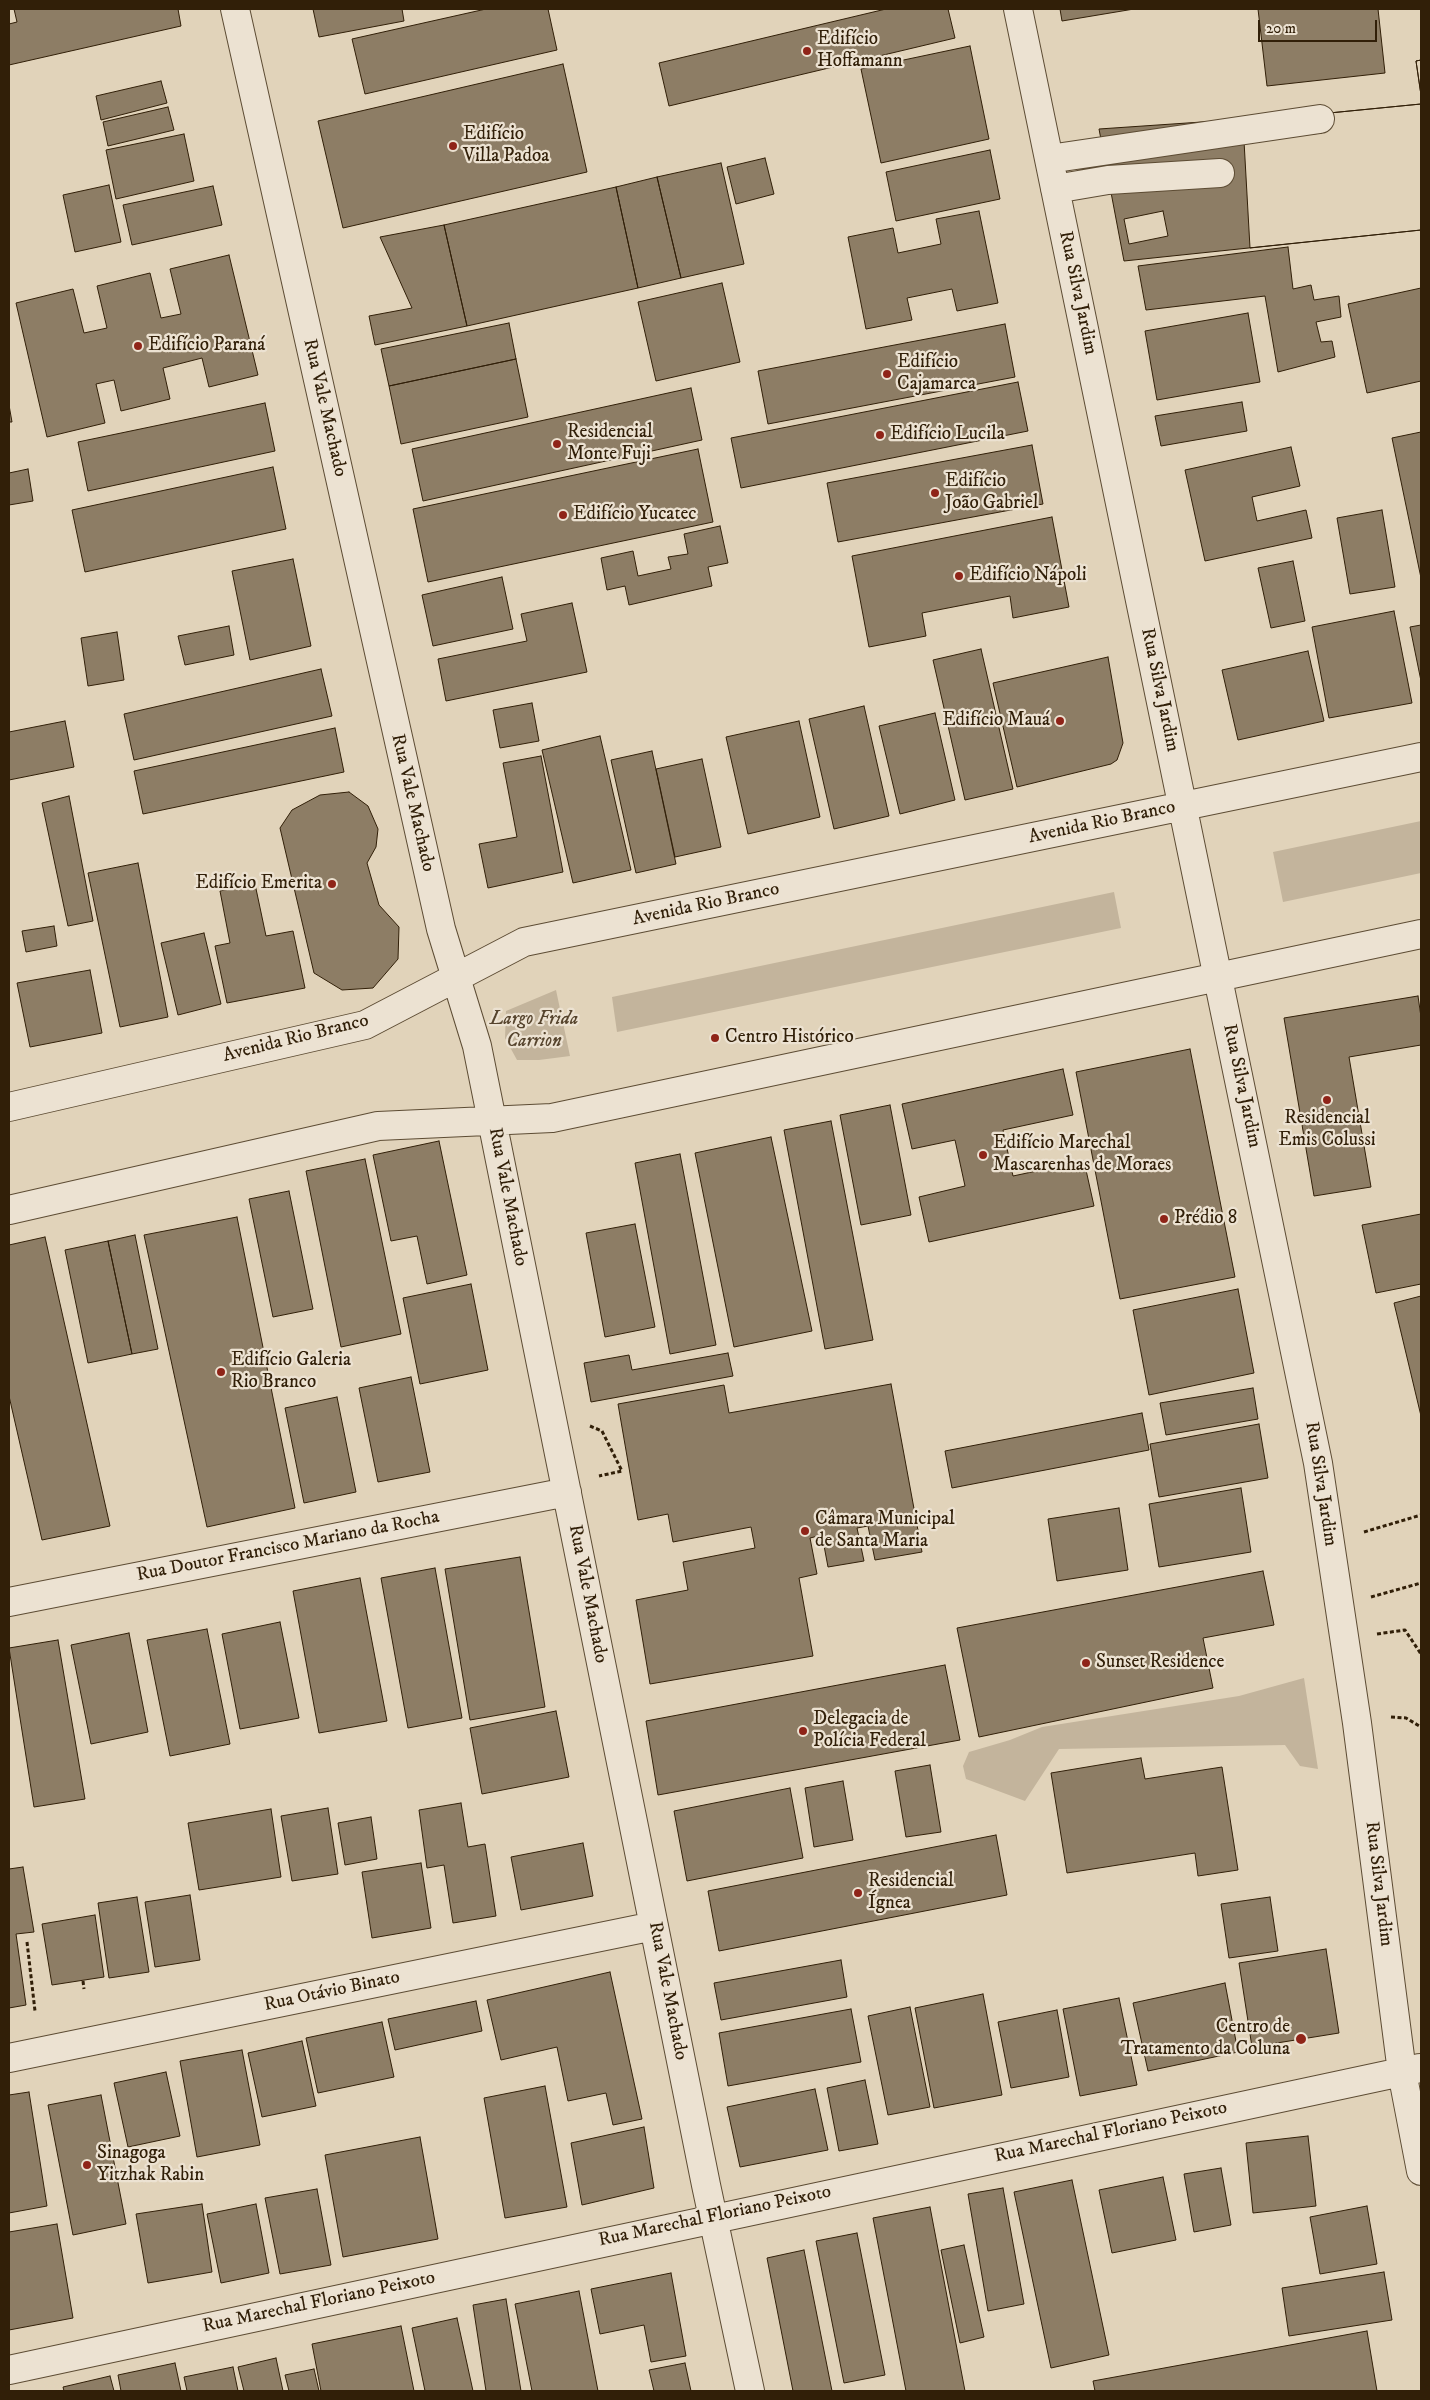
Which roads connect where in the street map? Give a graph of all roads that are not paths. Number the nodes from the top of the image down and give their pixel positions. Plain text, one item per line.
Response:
1 (235, 9) edge
2 (1018, 9) edge
3 (1320, 120) dead end
4 (1049, 159) junction
5 (1220, 173) dead end
6 (1055, 189) junction
7 (1421, 757) edge
8 (1183, 807) junction
9 (1421, 934) edge
10 (1218, 977) junction
11 (456, 978) junction
12 (9, 1108) edge
13 (492, 1121) junction
14 (9, 1210) edge
15 (567, 1492) junction
16 (9, 1602) edge
17 (654, 1926) junction
18 (9, 2058) edge
19 (1412, 2069) edge
20 (1421, 2172) edge
21 (713, 2218) junction
22 (9, 2370) edge
23 (750, 2391) edge

1 - 11 street, Rua Vale Machado
2 - 4 street, Rua Silva Jardim
3 - 4 street
4 - 6 street, Rua Silva Jardim
5 - 6 street
6 - 8 street, Rua Silva Jardim
7 - 8 street, Avenida Rio Branco
8 - 10 street, Rua Silva Jardim
8 - 11 street, Avenida Rio Branco
9 - 10 street
10 - 13 street
10 - 19 street, Rua Silva Jardim
11 - 12 street, Avenida Rio Branco
11 - 13 street, Rua Vale Machado
13 - 14 street
13 - 15 street, Rua Vale Machado
15 - 16 street, Rua Doutor Francisco Mariano da Rocha
15 - 17 street, Rua Vale Machado
17 - 18 street, Rua Otávio Binato
17 - 21 street, Rua Vale Machado
19 - 20 street, Rua Silva Jardim
19 - 21 street, Rua Marechal Floriano Peixoto
21 - 22 street, Rua Marechal Floriano Peixoto
21 - 23 street, Rua Vale Machado

